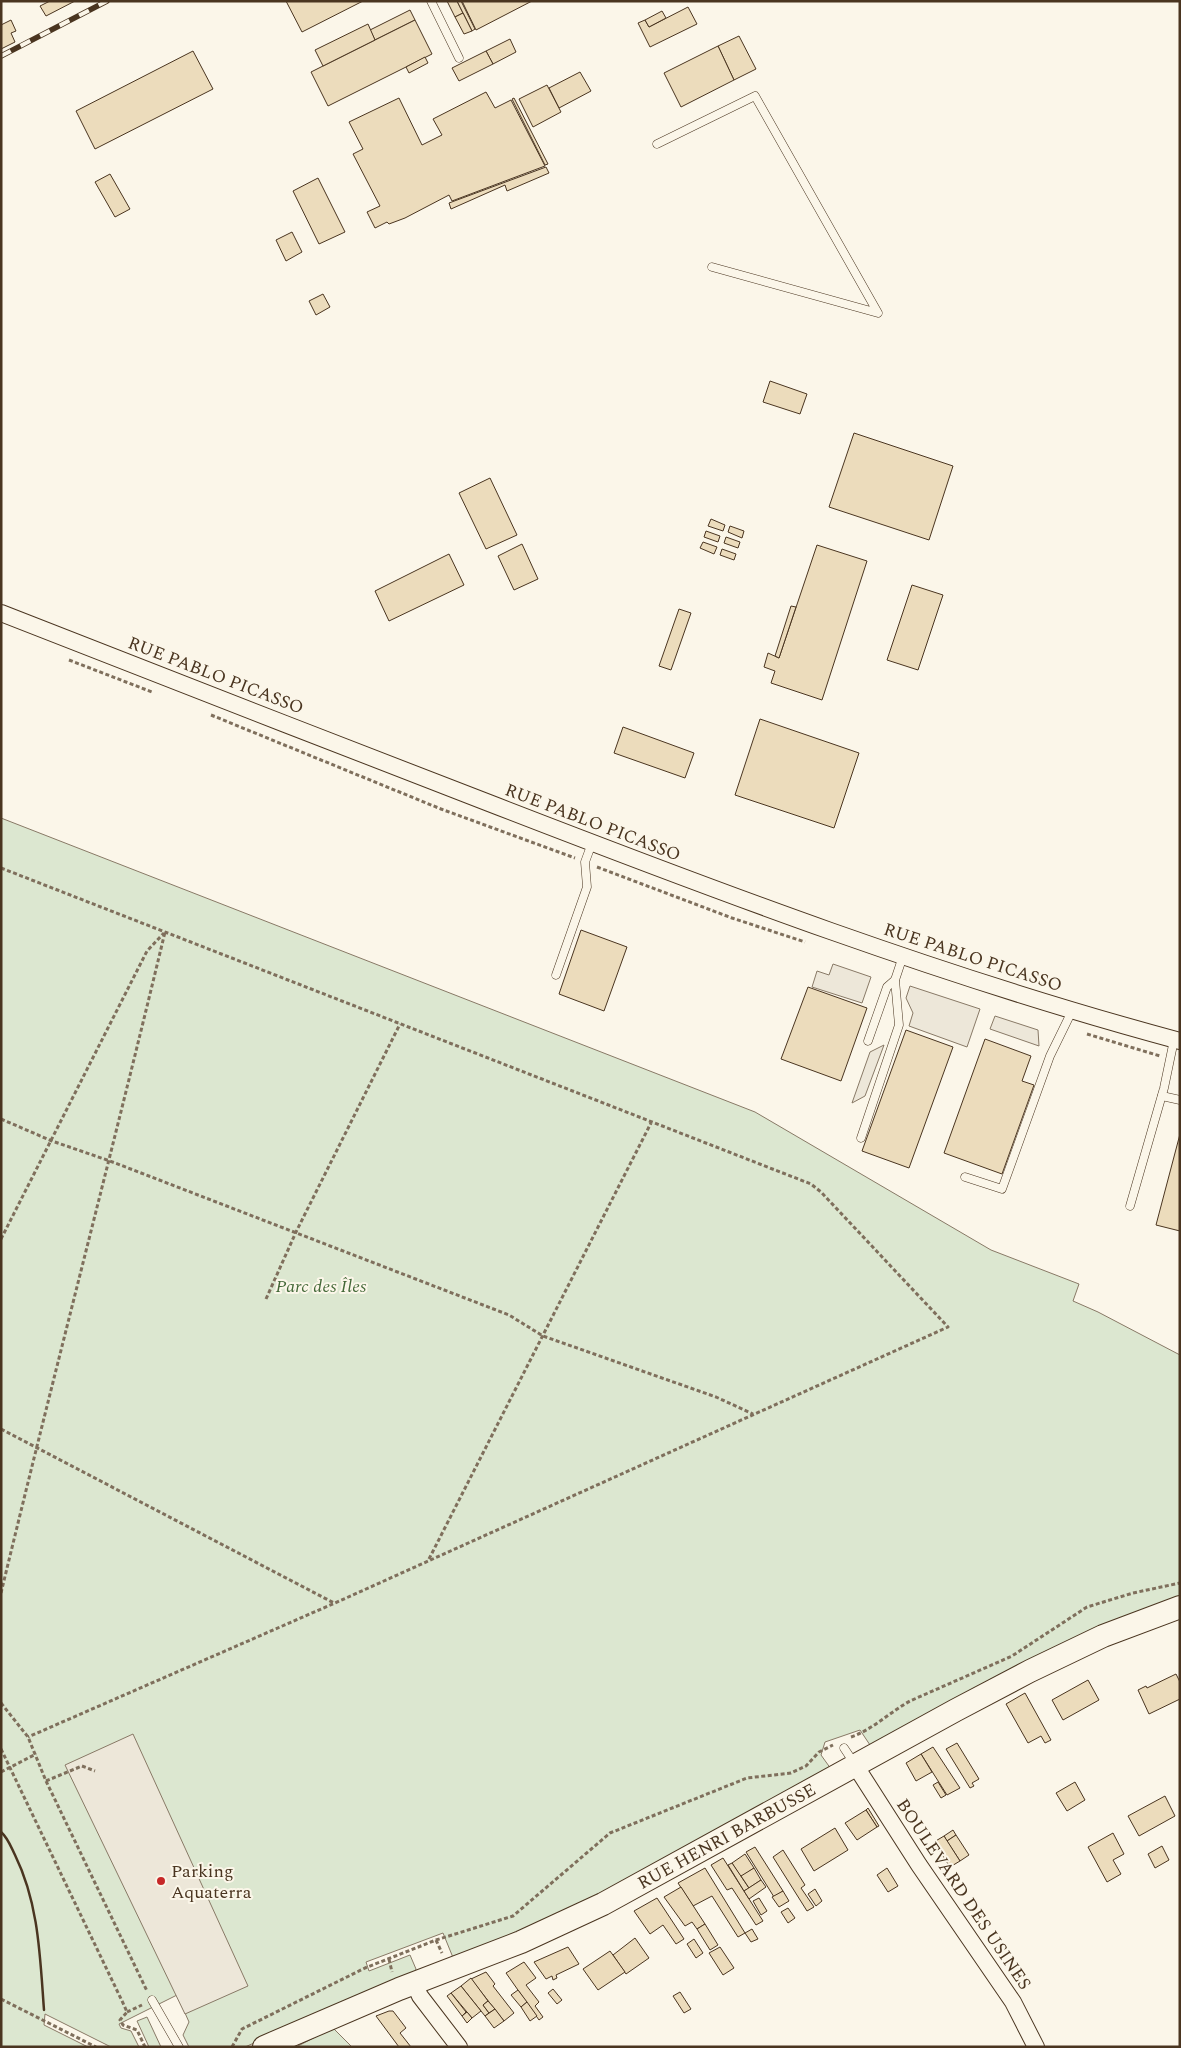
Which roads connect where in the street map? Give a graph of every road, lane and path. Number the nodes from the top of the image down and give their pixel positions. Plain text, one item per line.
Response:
1 (432, 1) edge
2 (459, 58) dead end
3 (657, 144) dead end
4 (712, 267) dead end
5 (1, 613) edge
6 (592, 844) junction
7 (1, 868) edge
8 (165, 932) junction
9 (903, 956) junction
10 (556, 975) dead end
11 (894, 980) junction
12 (1072, 1010) junction
13 (400, 1024) junction
14 (1177, 1040) edge
15 (868, 1041) dead end
16 (1162, 1096) junction
17 (1180, 1100) edge
18 (1, 1118) edge
19 (651, 1123) junction
20 (861, 1138) dead end
21 (52, 1141) junction
22 (110, 1161) junction
23 (965, 1177) dead end
24 (1130, 1206) dead end
25 (296, 1232) junction
26 (1, 1239) edge
27 (266, 1299) dead end
28 (543, 1336) junction
29 (754, 1415) junction
30 (1, 1429) edge
31 (36, 1448) junction
32 (429, 1560) junction
33 (1180, 1583) edge
34 (1, 1593) edge
35 (335, 1603) junction
36 (1180, 1607) edge
37 (1, 1702) edge
38 (28, 1737) junction
39 (846, 1739) dead end
40 (1, 1749) edge
41 (846, 1751) junction
42 (36, 1754) junction
43 (11, 1767) junction
44 (95, 1771) dead end
45 (1, 1772) edge
46 (46, 1781) junction
47 (414, 1983) junction
48 (1, 1999) edge
49 (152, 2000) joint
50 (96, 2047) edge
51 (145, 2047) edge
52 (179, 2047) edge
53 (232, 2047) edge
54 (264, 2047) edge
55 (459, 2047) edge
56 (1036, 2047) edge

1 - 2 lane
3 - 4 lane
5 - 6 street, RUE PABLO PICASSO
6 - 9 street, RUE PABLO PICASSO
6 - 10 lane
7 - 8 path
8 - 13 path
8 - 21 path
8 - 22 path
9 - 11 lane
9 - 12 street, RUE PABLO PICASSO
11 - 15 lane
11 - 20 lane
12 - 14 street, RUE PABLO PICASSO
12 - 23 lane
13 - 19 path
13 - 25 path
14 - 16 lane
16 - 17 lane
16 - 24 lane
18 - 21 path
19 - 28 path
19 - 29 path
21 - 22 path
21 - 26 path
22 - 25 path
22 - 31 path
25 - 27 path
25 - 28 path
28 - 29 path
28 - 32 path
29 - 32 path
30 - 31 path
31 - 34 path
31 - 35 path
32 - 35 path
33 - 39 path
35 - 38 path
36 - 41 street, RUE HENRI BARBUSSE
37 - 38 path
38 - 42 path
40 - 43 path
41 - 47 street, RUE HENRI BARBUSSE
41 - 53 path
41 - 56 street, BOULEVARD DES USINES
42 - 43 path
42 - 46 path
43 - 45 path
43 - 51 path
44 - 46 path
46 - 49 path
47 - 54 street, RUE HENRI BARBUSSE
47 - 55 street
48 - 50 path
49 - 52 lane

